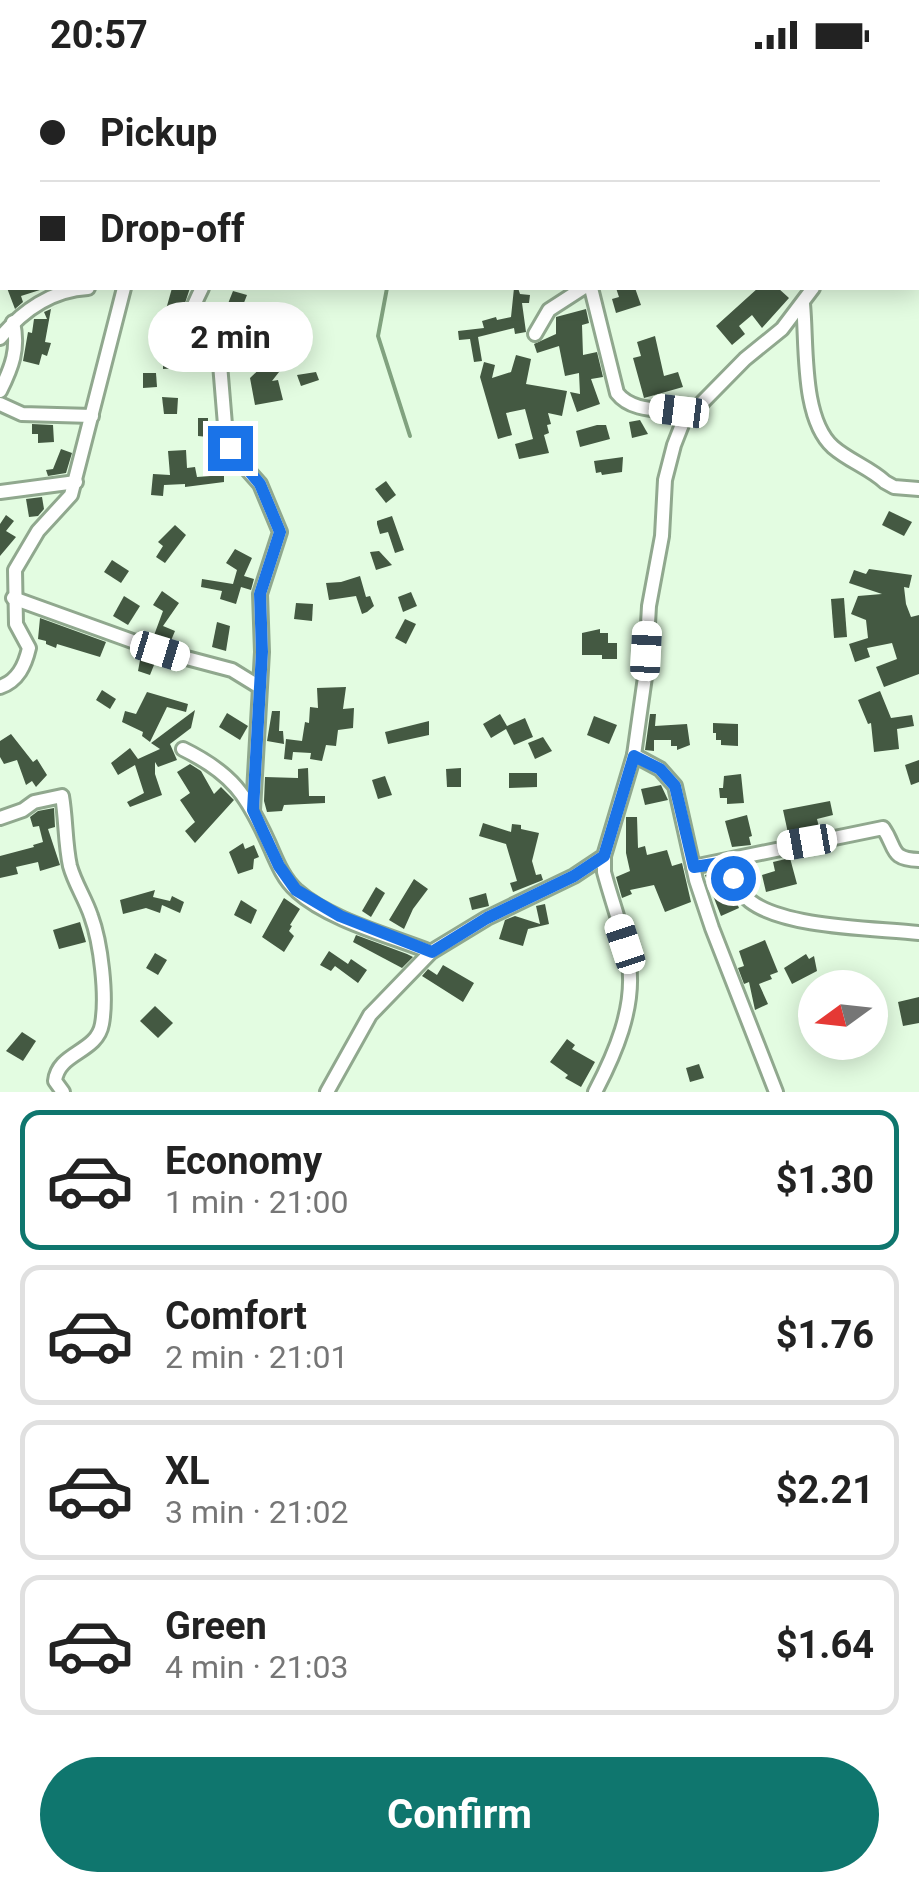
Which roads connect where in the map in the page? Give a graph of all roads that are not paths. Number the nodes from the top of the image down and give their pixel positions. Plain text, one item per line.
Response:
1 (77, 290) edge
2 (124, 290) edge
3 (201, 290) edge
4 (580, 290) edge
5 (592, 290) edge
6 (811, 290) edge
7 (804, 304) junction
8 (13, 322) junction
9 (535, 334) dead end
10 (0, 338) edge
11 (0, 391) edge
12 (0, 404) edge
13 (690, 414) junction
14 (92, 416) junction
15 (76, 482) junction
16 (919, 489) edge
17 (0, 492) edge
18 (13, 598) junction
19 (258, 686) junction
20 (0, 687) edge
21 (183, 749) dead end
22 (634, 756) junction
23 (253, 810) junction
24 (0, 818) edge
25 (604, 856) junction
26 (919, 860) edge
27 (727, 862) junction
28 (694, 867) junction
29 (919, 934) edge
30 (432, 952) junction
31 (64, 1092) edge
32 (327, 1092) edge
33 (595, 1092) edge
34 (776, 1092) edge

1 - 8 street
2 - 14 street
3 - 19 street
4 - 9 street
5 - 13 street
6 - 7 street
7 - 13 street
7 - 16 street
8 - 10 street
8 - 11 street
12 - 14 street
13 - 22 street
14 - 15 street
15 - 17 street
15 - 18 street
18 - 19 street
18 - 20 street
19 - 23 street
21 - 23 street
22 - 25 street
22 - 28 street
23 - 30 street
24 - 31 street
25 - 30 street
25 - 33 street
26 - 27 street
27 - 28 street
27 - 29 street
28 - 34 street
30 - 32 street

